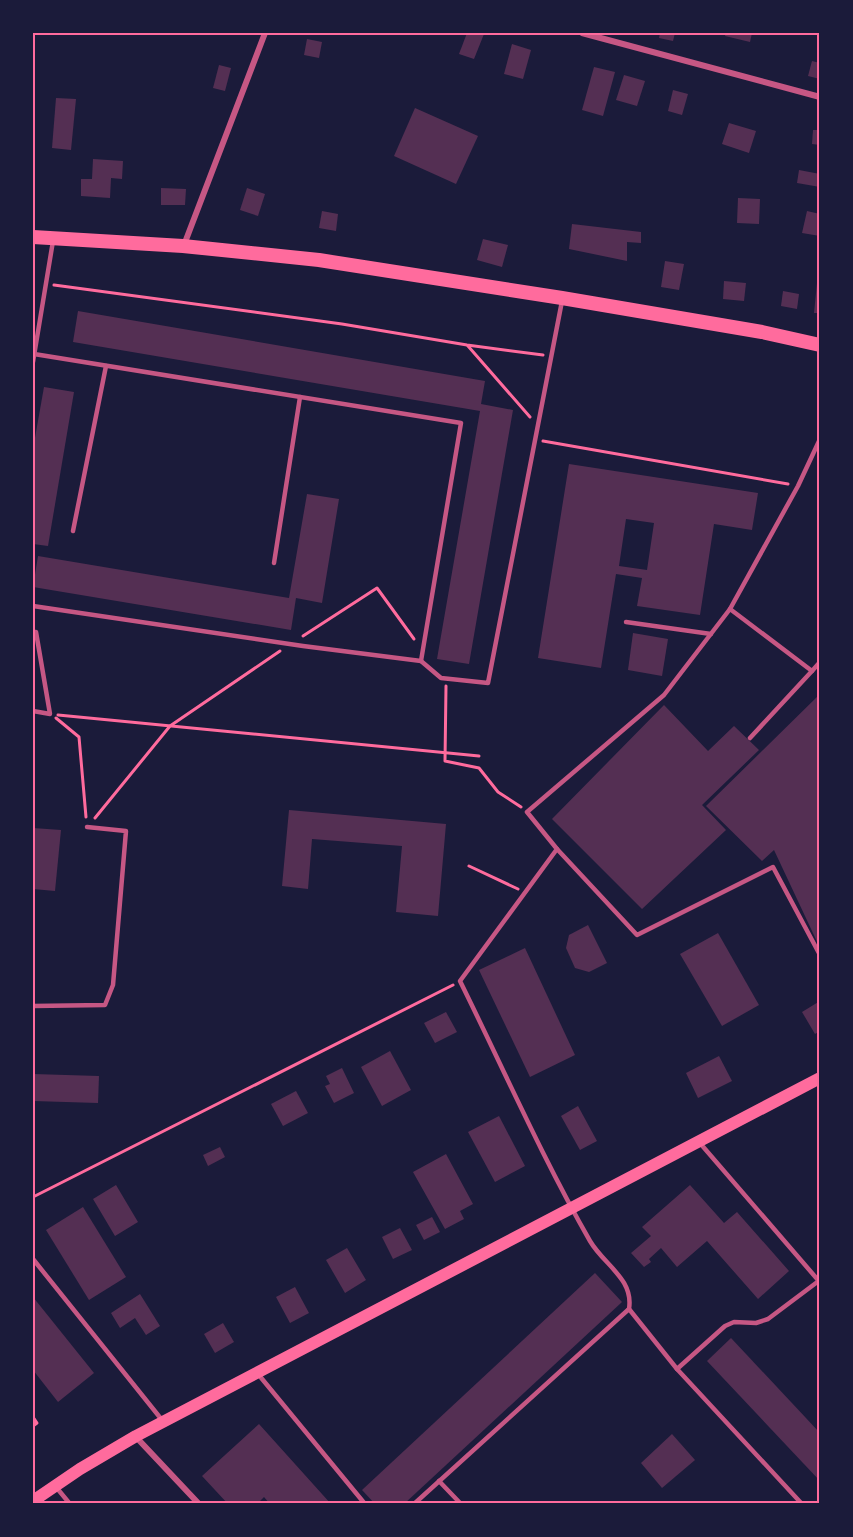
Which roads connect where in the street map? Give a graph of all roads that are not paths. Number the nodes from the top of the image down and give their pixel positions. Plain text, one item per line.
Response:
1 (265, 33) edge
2 (582, 33) edge
3 (820, 98) edge
4 (33, 237) edge
5 (53, 238) junction
6 (183, 246) junction
7 (562, 298) junction
8 (820, 345) edge
9 (34, 354) edge
10 (33, 362) edge
11 (106, 366) junction
12 (300, 397) junction
13 (820, 439) edge
14 (818, 446) edge
15 (73, 531) dead end
16 (274, 563) dead end
17 (33, 606) edge
18 (730, 609) junction
19 (626, 622) dead end
20 (33, 632) edge
21 (711, 634) junction
22 (421, 661) junction
23 (820, 662) edge
24 (812, 671) junction
25 (33, 711) edge
26 (750, 738) dead end
27 (87, 827) road end
28 (558, 849) junction
29 (820, 955) edge
30 (33, 1006) edge
31 (820, 1078) edge
32 (699, 1142) junction
33 (572, 1209) junction
34 (33, 1259) edge
35 (819, 1280) edge
36 (629, 1309) junction
37 (677, 1369) junction
38 (257, 1373) junction
39 (164, 1422) junction
40 (136, 1436) junction
41 (439, 1481) junction
42 (54, 1485) junction
43 (33, 1501) edge
44 (70, 1504) edge
45 (199, 1504) edge
46 (365, 1504) edge
47 (414, 1504) edge
48 (460, 1504) edge
49 (801, 1504) edge

1 - 6 street
2 - 3 street
4 - 5 main road
5 - 6 main road
5 - 9 lane
6 - 7 main road
7 - 8 main road
7 - 22 lane
9 - 10 lane
9 - 11 lane
11 - 12 lane
11 - 15 lane
12 - 16 lane
12 - 22 lane
13 - 14 lane
14 - 18 lane
17 - 22 lane
18 - 21 lane
18 - 24 lane
19 - 21 lane
20 - 25 lane
21 - 28 lane
23 - 24 lane
24 - 26 lane
27 - 30 lane
28 - 29 lane
28 - 33 lane
31 - 32 main road
32 - 33 main road
32 - 35 lane
33 - 36 lane
33 - 38 main road
34 - 39 lane
35 - 37 lane
36 - 37 lane
36 - 41 lane
37 - 49 lane
38 - 39 main road
38 - 46 lane
39 - 40 main road
40 - 42 main road
40 - 45 street
41 - 47 lane
41 - 48 lane
42 - 43 main road
42 - 44 lane

